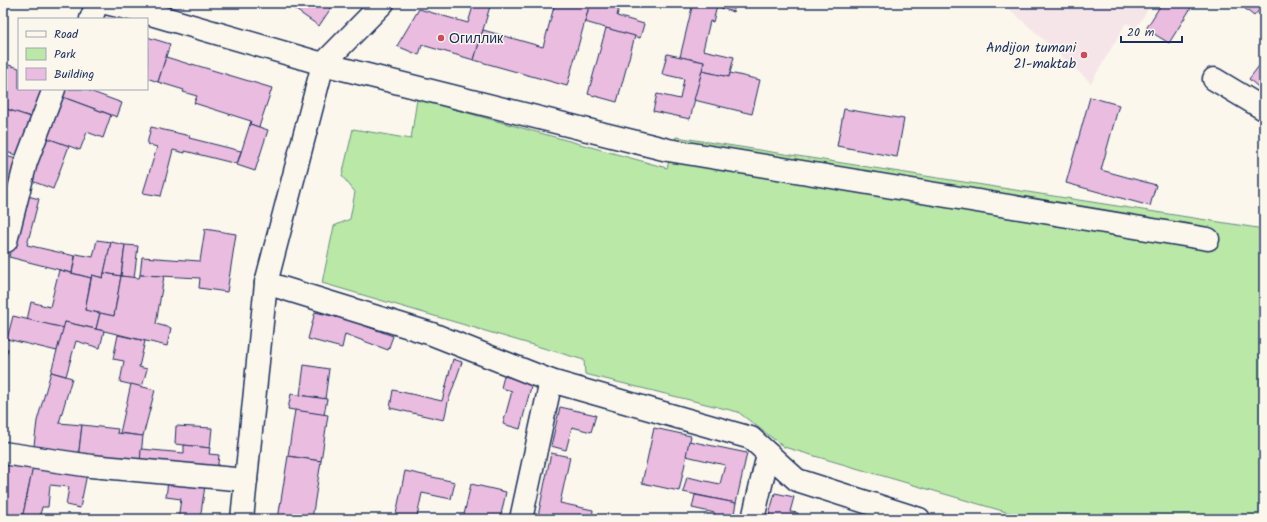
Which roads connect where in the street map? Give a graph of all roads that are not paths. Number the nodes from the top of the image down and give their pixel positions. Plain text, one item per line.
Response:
1 (97, 3) edge
2 (106, 3) edge
3 (383, 3) edge
4 (150, 8) edge
5 (91, 18) edge
6 (323, 64) junction
7 (1214, 79) dead end
8 (54, 90) edge
9 (1264, 109) edge
10 (1208, 239) dead end
11 (6, 241) dead end
12 (266, 283) junction
13 (551, 381) junction
14 (3, 453) edge
15 (768, 454) junction
16 (246, 480) junction
17 (242, 519) edge
18 (521, 519) edge
19 (753, 519) edge
20 (919, 519) edge

1 - 5 street
2 - 4 street
3 - 6 street
4 - 6 street
6 - 10 street
6 - 12 street
7 - 9 street
8 - 11 street
12 - 13 street
12 - 16 street
13 - 15 street
13 - 18 street
14 - 16 street
15 - 19 street
15 - 20 street
16 - 17 street

